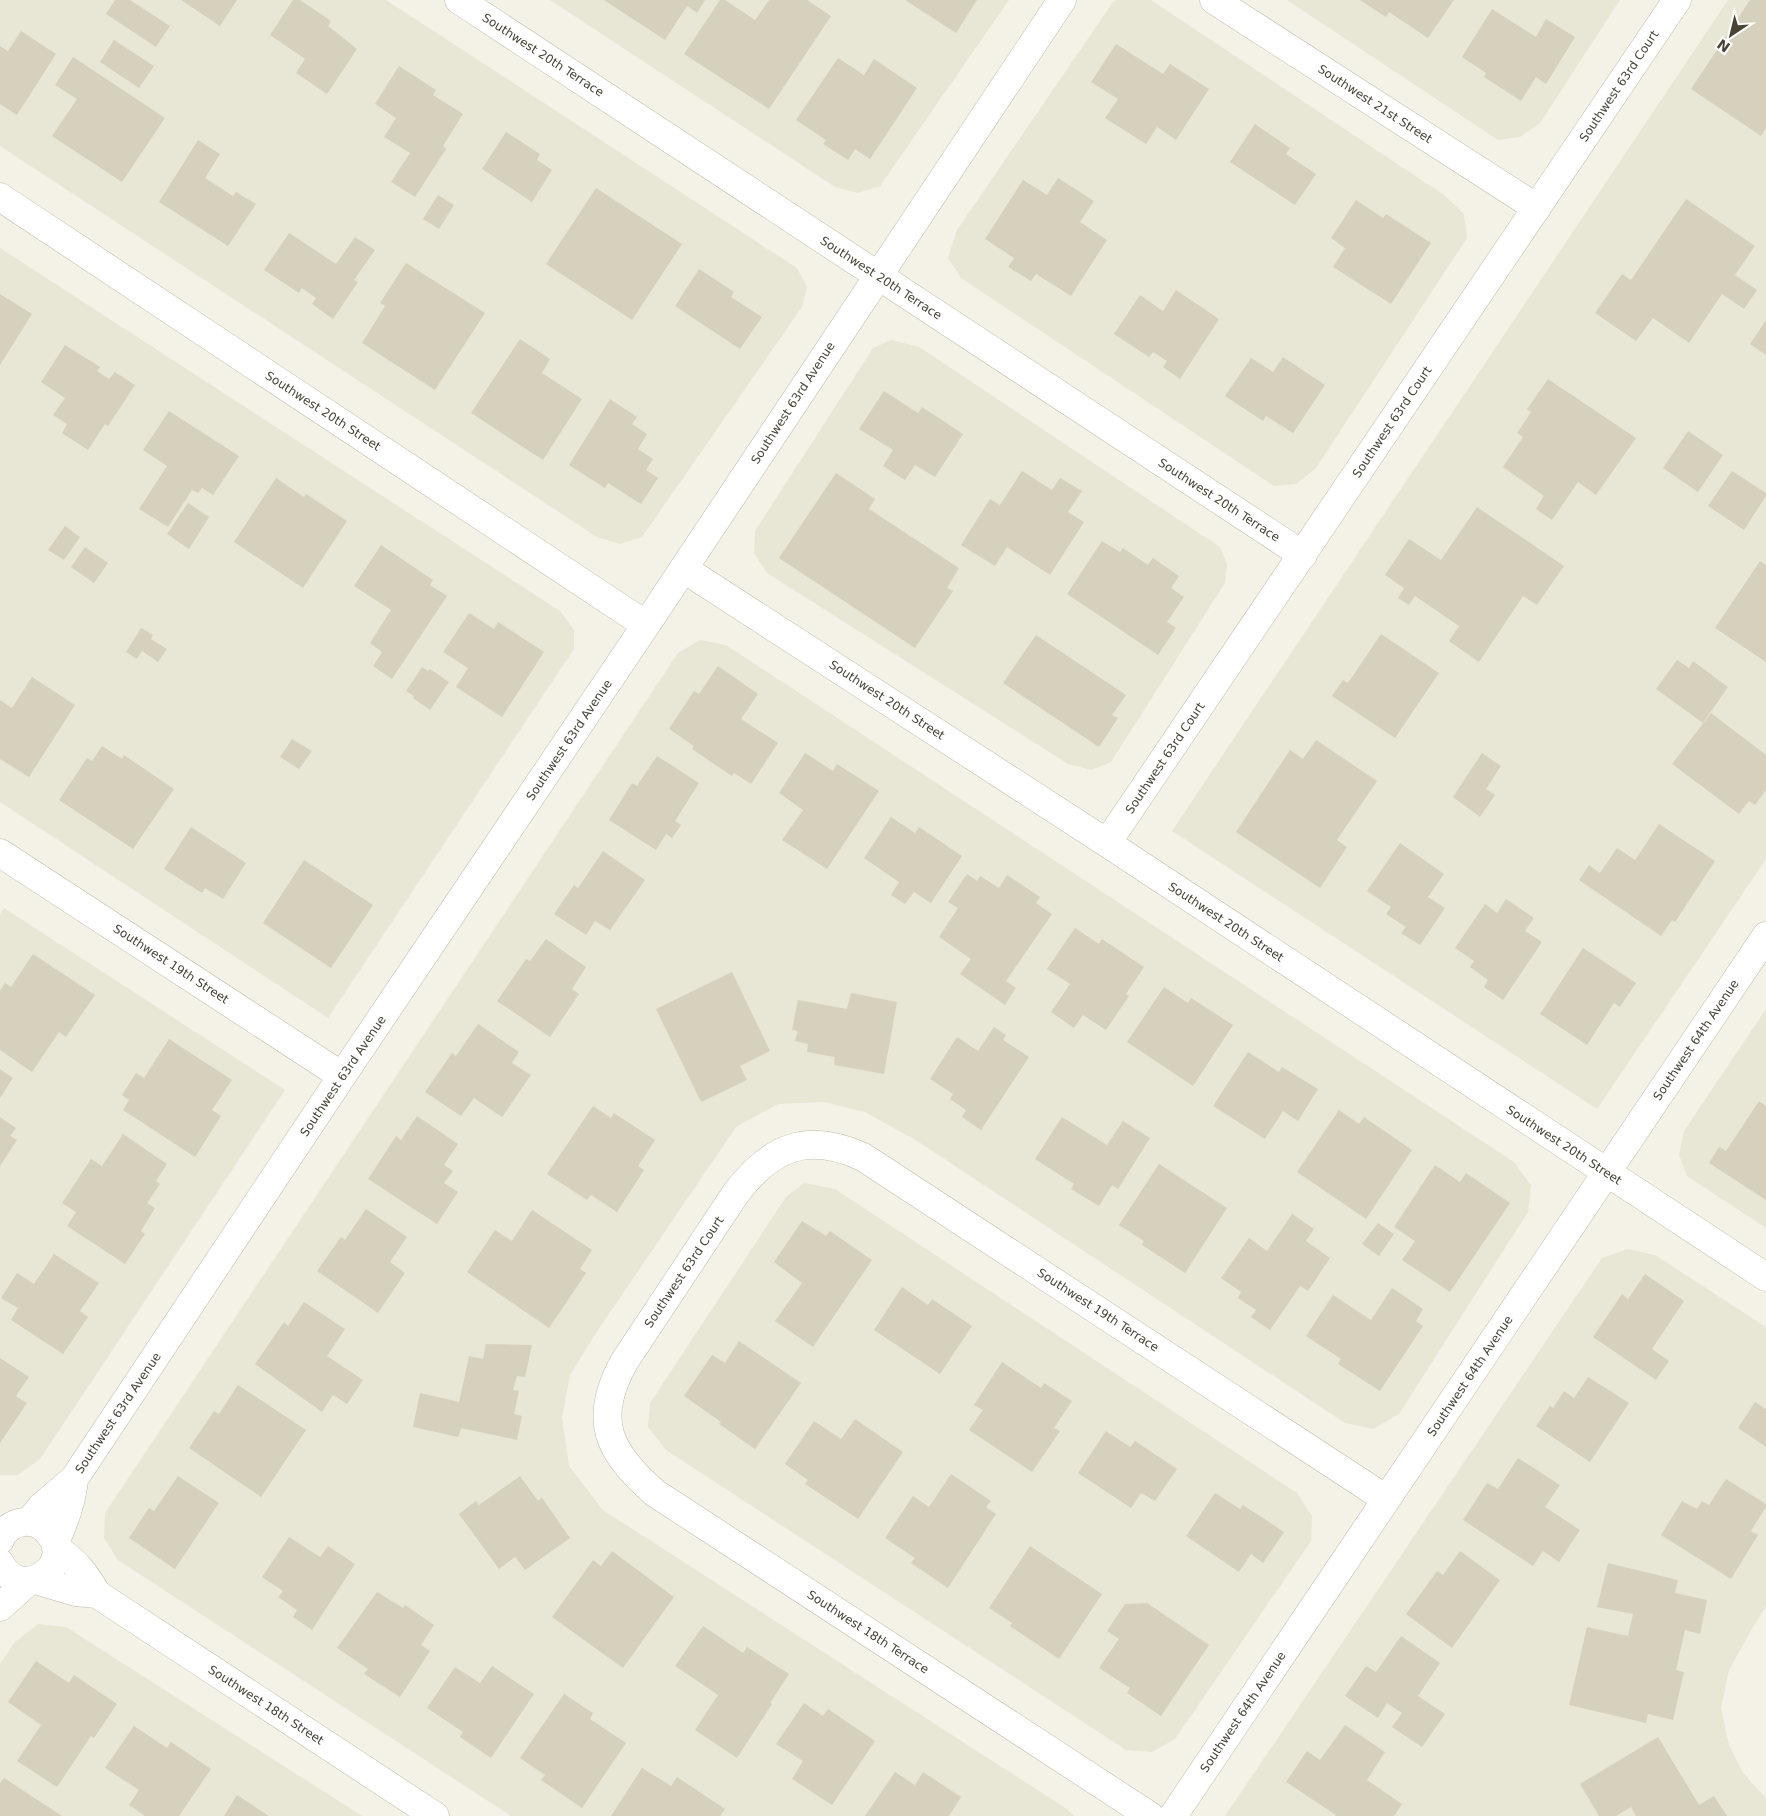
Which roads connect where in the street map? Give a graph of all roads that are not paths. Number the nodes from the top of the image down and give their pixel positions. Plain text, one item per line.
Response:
1 (459, 0) edge
2 (1062, 0) edge
3 (1214, 0) edge
4 (1676, 0) edge
5 (0, 197) edge
6 (1537, 208) junction
7 (878, 276) junction
8 (1303, 555) junction
9 (684, 569) junction
10 (646, 625) junction
11 (1106, 844) junction
12 (0, 852) edge
13 (1766, 936) edge
14 (342, 1076) junction
15 (801, 1146) joint
16 (1607, 1173) junction
17 (1766, 1277) edge
18 (608, 1427) joint
19 (74, 1479) junction
20 (1386, 1499) junction
21 (17, 1520) edge
22 (0, 1540) edge
23 (55, 1545) junction
24 (0, 1563) edge
25 (33, 1580) junction
26 (97, 1594) junction
27 (0, 1607) edge
28 (435, 1816) edge
29 (1150, 1816) edge
30 (1173, 1816) edge

1 - 7 street, Southwest 20th Terrace
2 - 7 street, Southwest 63rd Avenue
3 - 6 street, Southwest 21st Street
4 - 6 street, Southwest 63rd Court
5 - 10 street, Southwest 20th Street
6 - 8 street, Southwest 63rd Court
7 - 8 street, Southwest 20th Terrace
7 - 9 street, Southwest 63rd Avenue
8 - 11 street, Southwest 63rd Court
9 - 10 street, Southwest 63rd Avenue
9 - 11 street, Southwest 20th Street
10 - 14 street, Southwest 63rd Avenue
11 - 16 street, Southwest 20th Street
12 - 14 street, Southwest 19th Street
13 - 16 street, Southwest 64th Avenue
14 - 19 street, Southwest 63rd Avenue
15 - 18 street, Southwest 63rd Court
15 - 20 street, Southwest 19th Terrace
16 - 17 street, Southwest 20th Street
16 - 20 street, Southwest 64th Avenue
18 - 29 street, Southwest 18th Terrace
19 - 21 street, Southwest 63rd Avenue
19 - 23 street, Southwest 63rd Avenue
20 - 30 street, Southwest 64th Avenue
21 - 22 street, Southwest 63rd Avenue
21 - 23 street, Southwest 18th Street
23 - 25 street, Southwest 63rd Avenue
23 - 26 street, Southwest 18th Street
24 - 25 street, Southwest 18th Street
25 - 26 street, Southwest 18th Street
25 - 27 street
26 - 28 street, Southwest 18th Street

